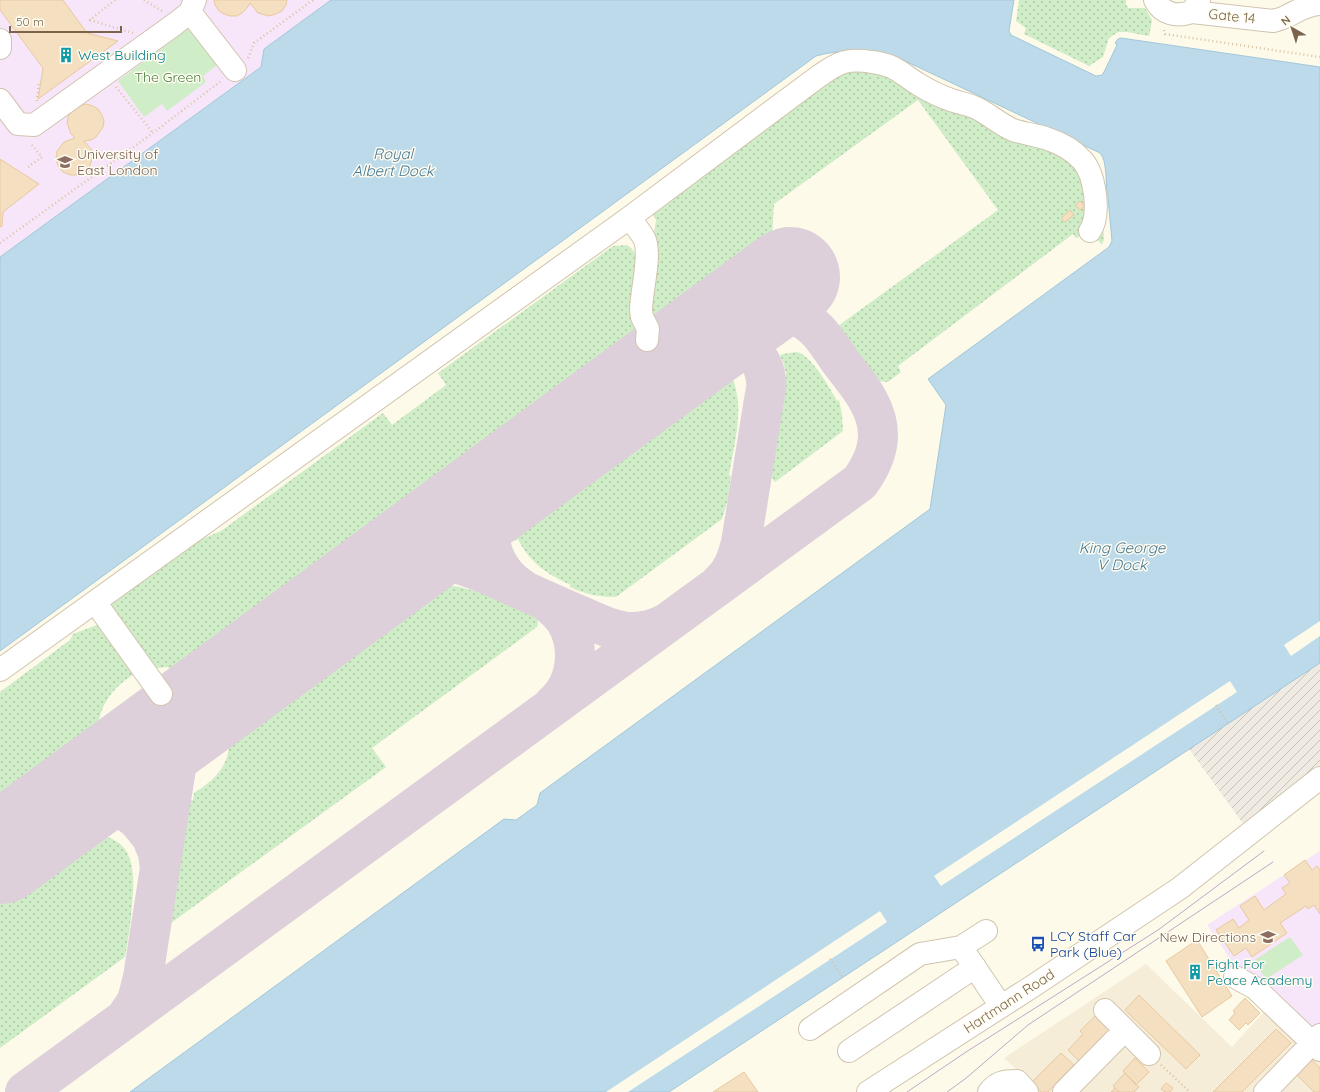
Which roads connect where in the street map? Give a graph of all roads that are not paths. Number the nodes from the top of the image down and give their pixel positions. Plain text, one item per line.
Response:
1 (1155, 0) edge
2 (1320, 4) edge
3 (192, 6) edge
4 (1196, 6) edge
5 (0, 40) edge
6 (0, 48) edge
7 (235, 70) road end
8 (0, 100) edge
9 (629, 218) junction
10 (1090, 231) dead end
11 (647, 340) dead end
12 (96, 602) junction
13 (0, 670) edge
14 (161, 694) dead end
15 (1320, 778) edge
16 (986, 930) dead end
17 (961, 947) junction
18 (974, 967) junction
19 (1235, 977) dead end
20 (1001, 1006) junction
21 (1105, 1010) dead end
22 (810, 1029) dead end
23 (1125, 1030) junction
24 (1318, 1042) edge
25 (849, 1051) dead end
26 (1149, 1054) road end
27 (991, 1090) edge
28 (868, 1092) edge
29 (1027, 1092) edge
30 (1064, 1092) edge
31 (1265, 1092) edge

1 - 4 street, Gate 14
2 - 4 street, Gate 14
3 - 7 street
3 - 8 street
5 - 6 street
9 - 10 street
9 - 11 street
9 - 12 street
12 - 13 street
12 - 14 street
15 - 20 street, Hartmann Road
16 - 17 street
17 - 18 street
17 - 22 street
18 - 20 street
18 - 25 street
19 - 24 street
20 - 28 street, Hartmann Road
21 - 23 street
23 - 26 street
23 - 30 street
24 - 31 street
27 - 29 street

